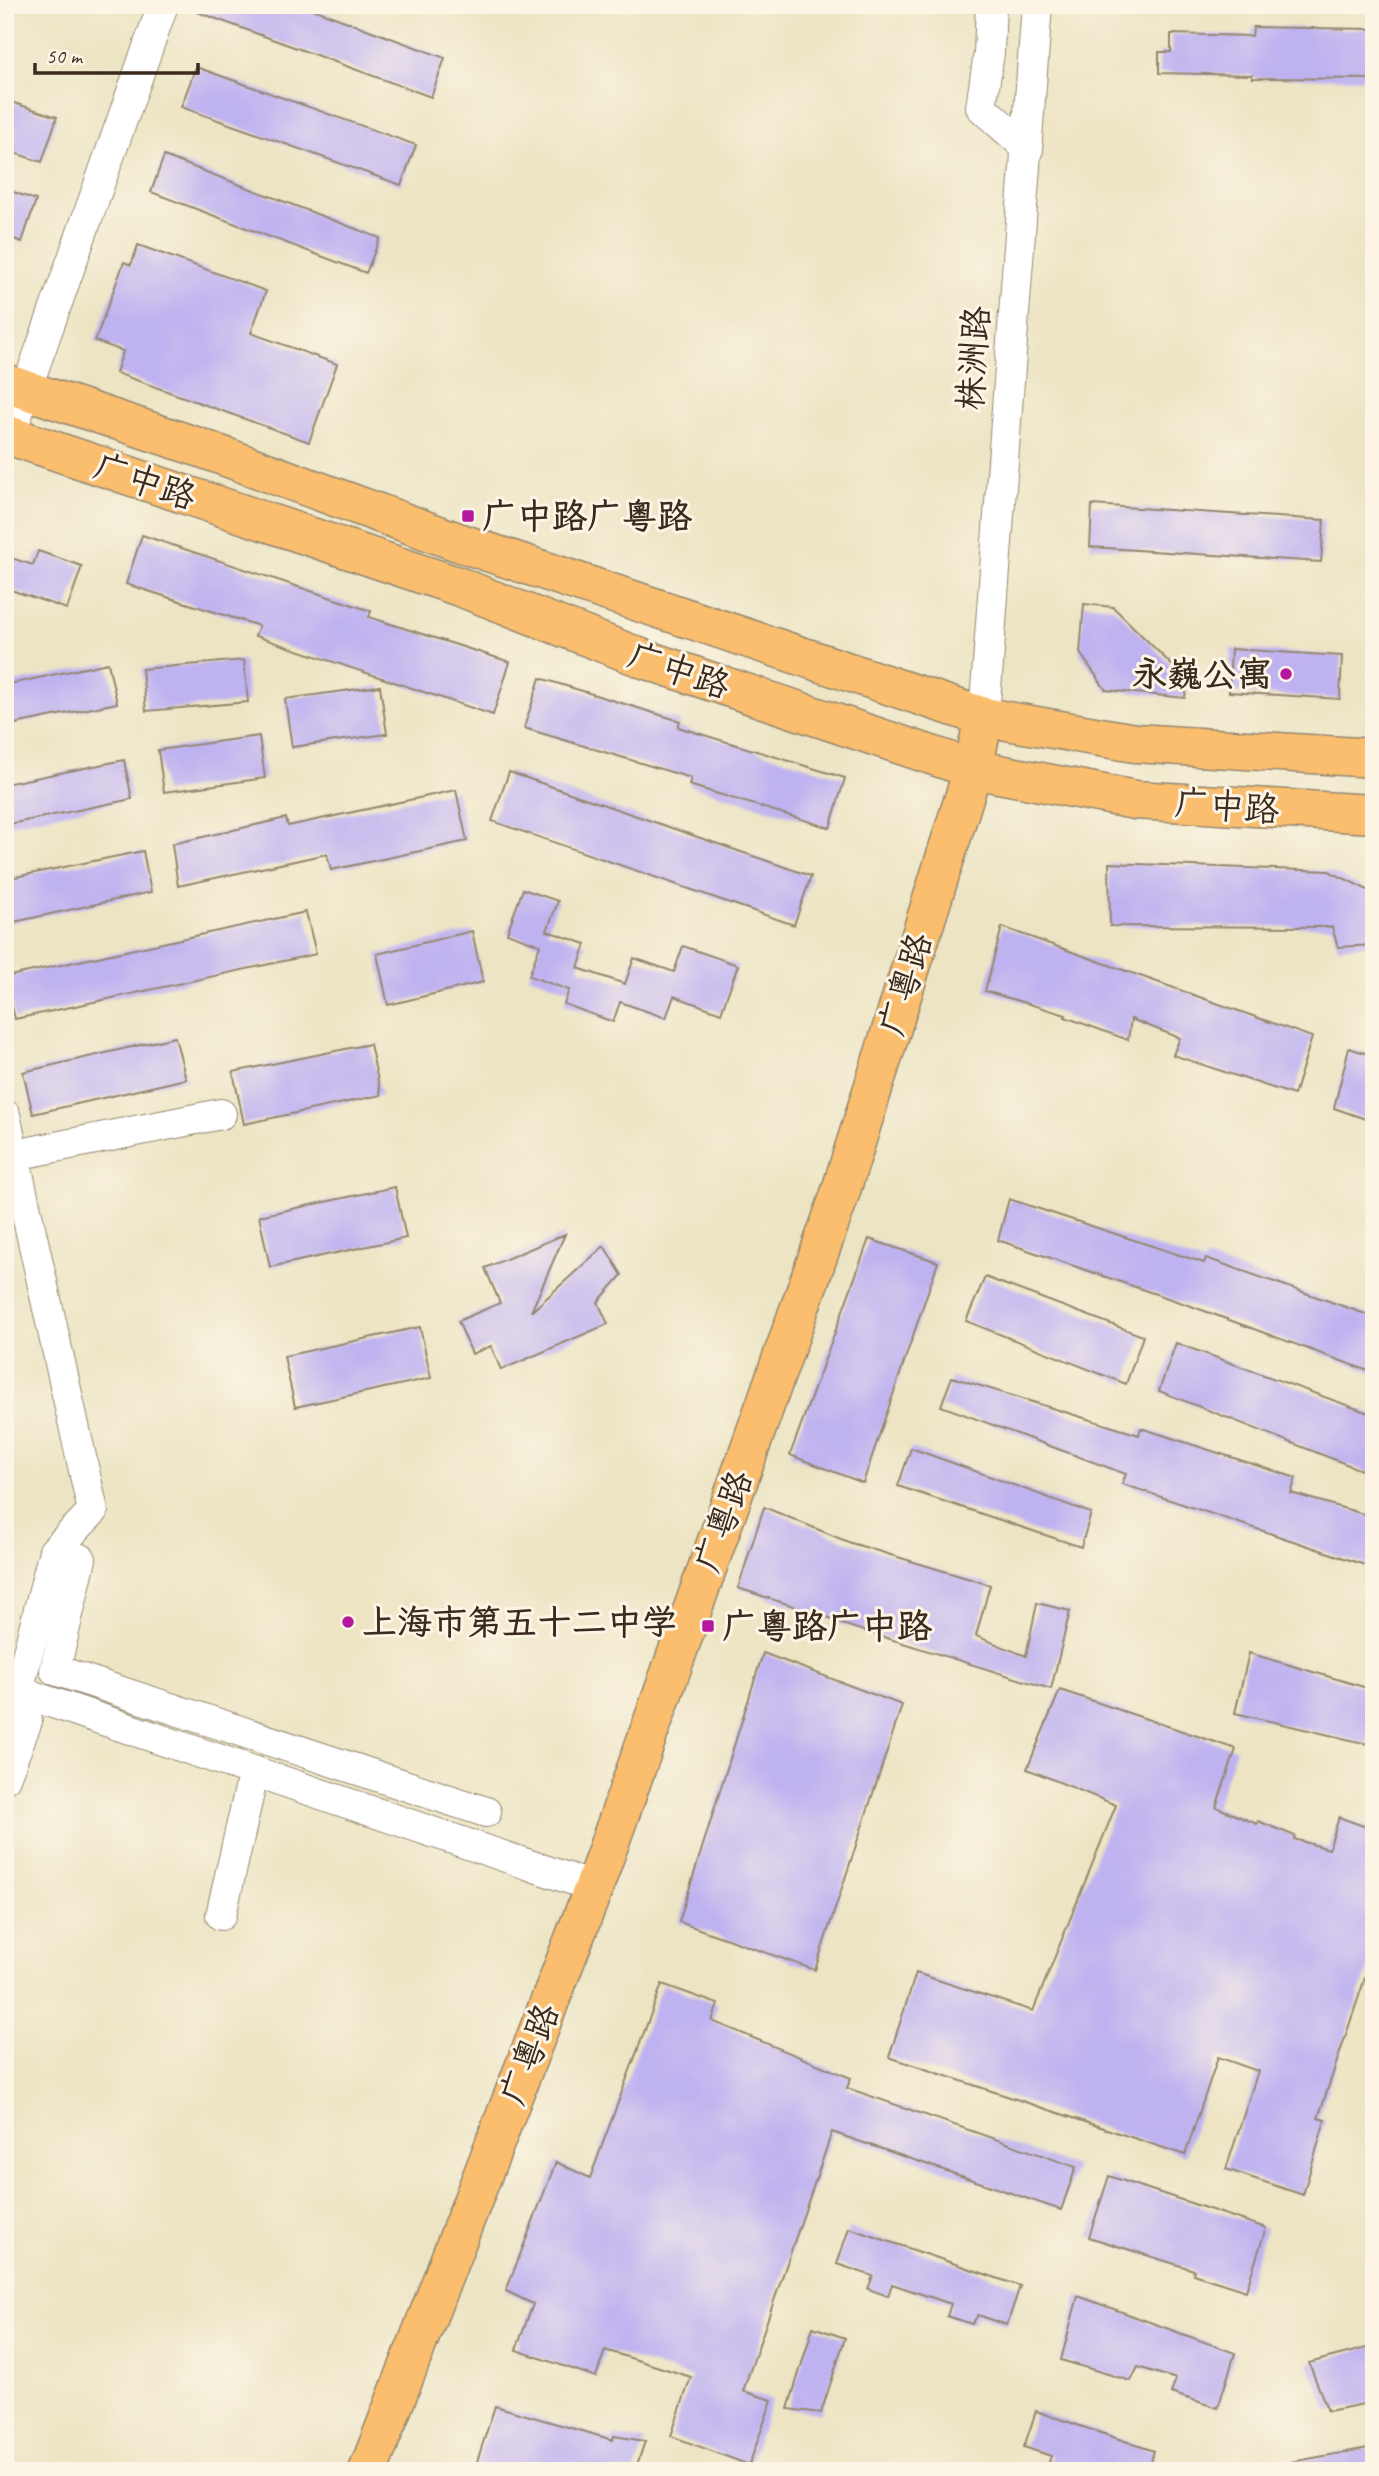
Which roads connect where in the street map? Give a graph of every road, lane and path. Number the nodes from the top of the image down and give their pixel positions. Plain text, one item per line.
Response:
1 (163, 5) edge
2 (991, 5) edge
3 (1037, 5) edge
4 (1028, 149) junction
5 (16, 387) edge
6 (8, 434) edge
7 (984, 717) junction
8 (1374, 758) edge
9 (973, 769) junction
10 (1374, 814) edge
11 (221, 1114) dead end
12 (5, 1115) edge
13 (15, 1155) junction
14 (81, 1559) dead end
15 (18, 1690) junction
16 (329, 1760) junction
17 (254, 1772) junction
18 (5, 1778) edge
19 (317, 1792) junction
20 (486, 1812) dead end
21 (594, 1886) junction
22 (221, 1915) dead end
23 (368, 2471) edge

1 - 5 street
2 - 4 street
3 - 4 street, 株洲路
4 - 7 street, 株洲路
5 - 6 street
5 - 7 main road, 广中路
6 - 9 main road, 广中路
7 - 8 main road, 广中路
7 - 9 main road, 广粤路
9 - 10 main road, 广中路
9 - 21 main road, 广粤路
11 - 13 street
12 - 13 street
13 - 15 street
14 - 16 street
15 - 17 street
15 - 18 street
16 - 19 street
16 - 20 street
17 - 19 street
17 - 22 street
19 - 21 street
21 - 23 main road, 广粤路

